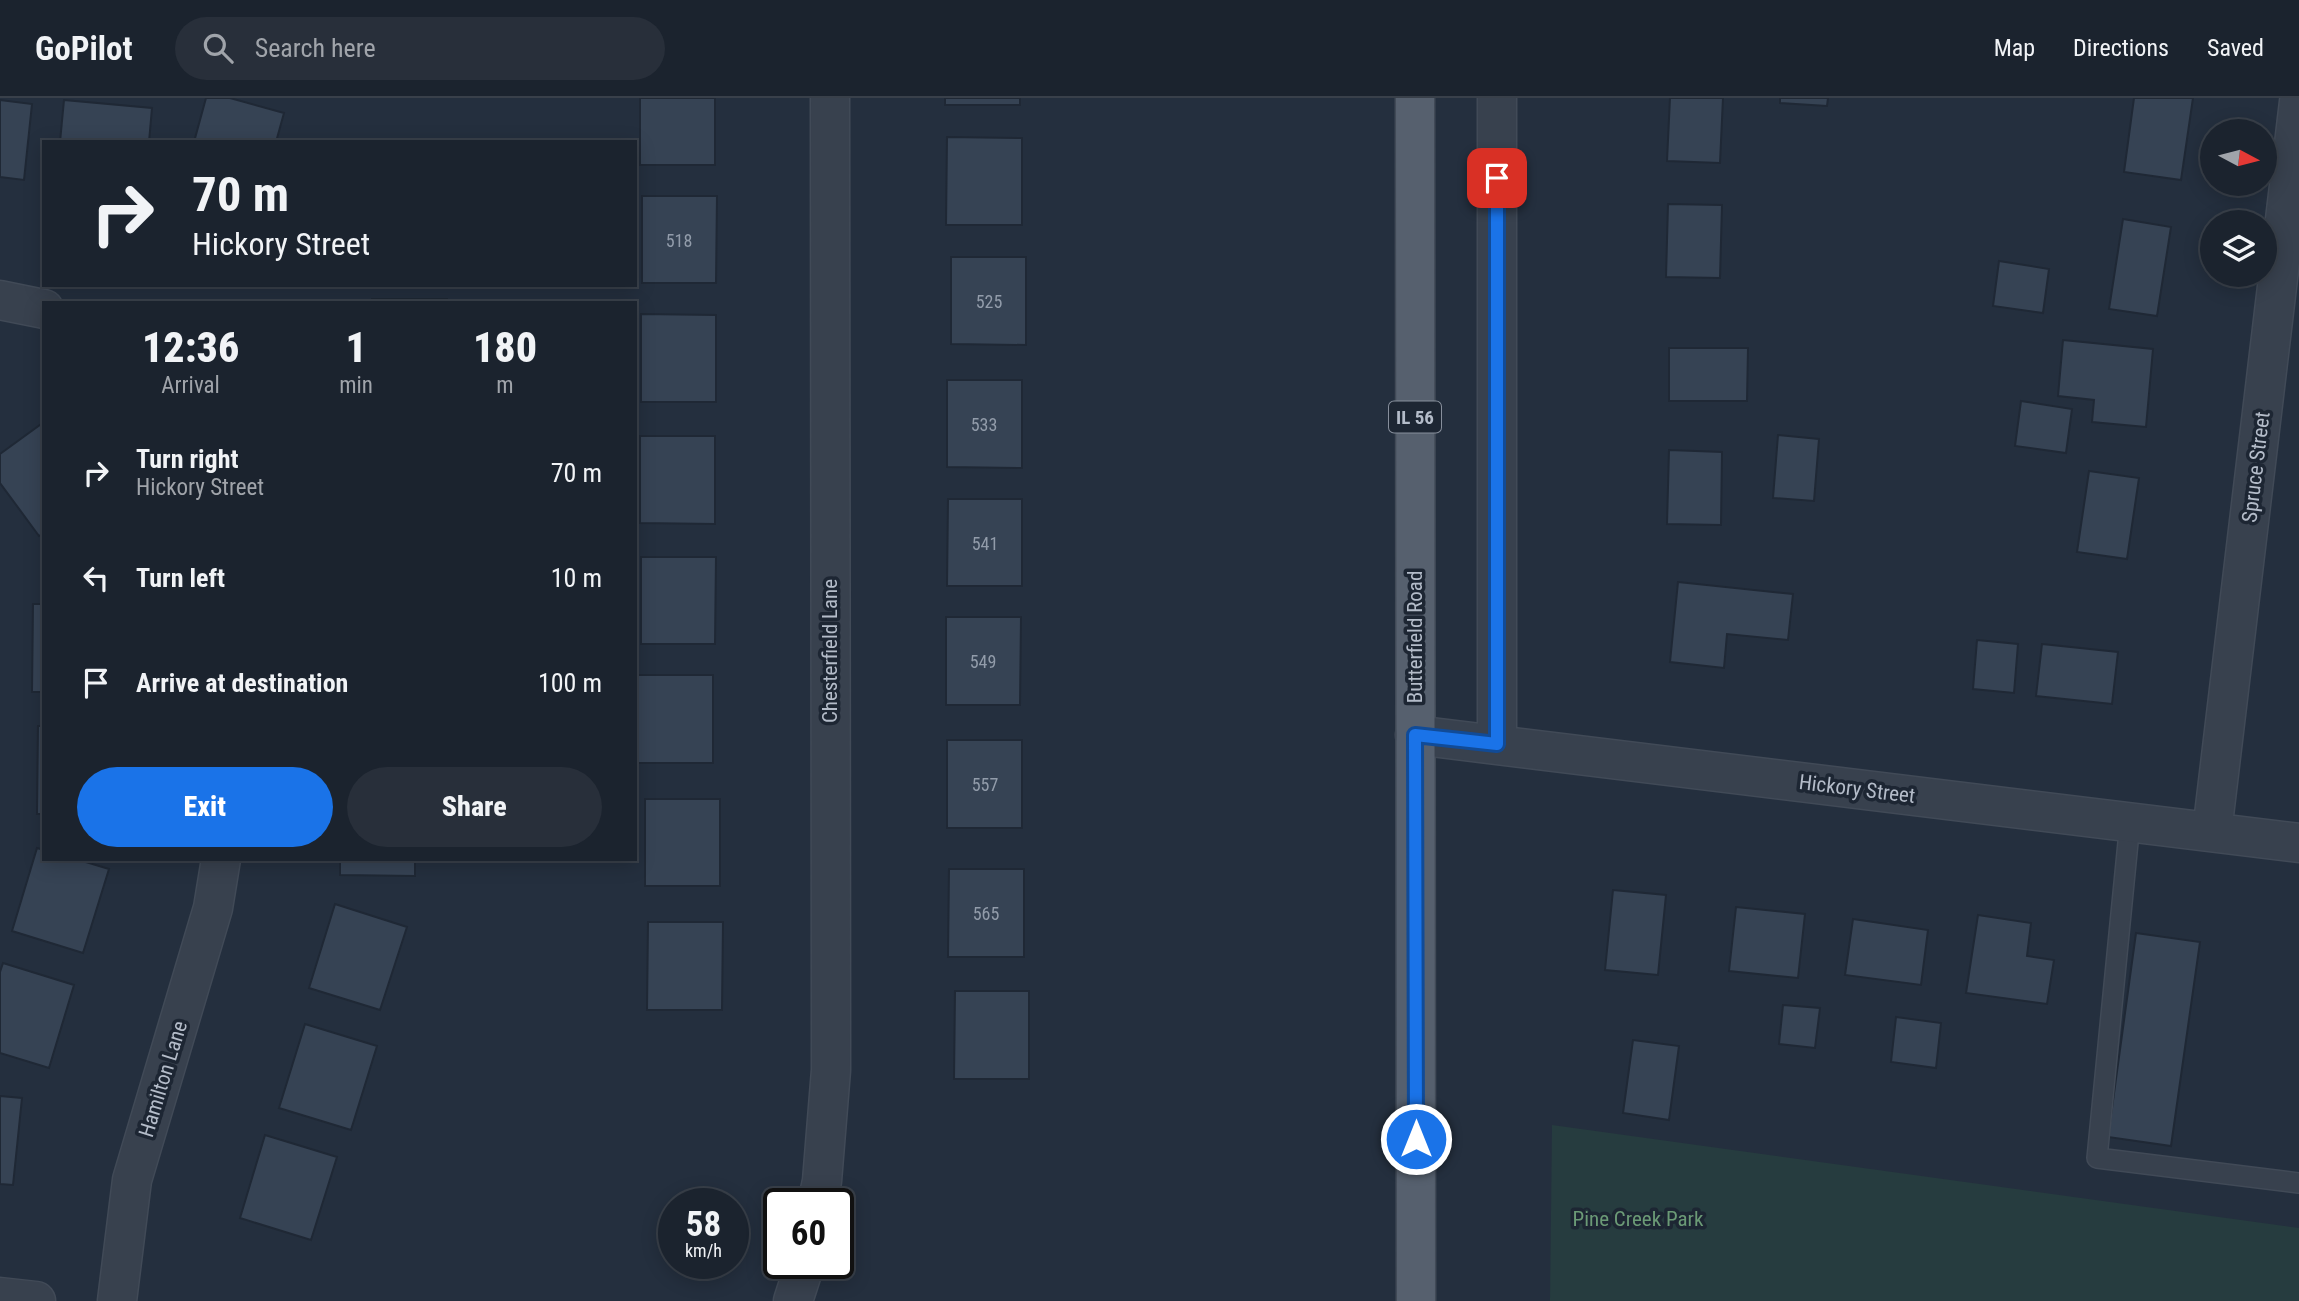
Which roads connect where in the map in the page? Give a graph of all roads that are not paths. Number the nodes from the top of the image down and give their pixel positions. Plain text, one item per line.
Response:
1 (830, 98) edge
2 (1415, 98) edge
3 (1497, 98) edge
4 (2299, 102) edge
5 (0, 300) edge
6 (42, 309) edge
7 (1415, 735) junction
8 (1497, 744) junction
9 (2130, 822) junction
10 (2212, 832) junction
11 (2299, 843) edge
12 (221, 861) edge
13 (2299, 1183) edge
14 (820, 1188) edge
15 (800, 1279) edge
16 (0, 1297) edge
17 (36, 1301) edge
18 (117, 1301) edge
19 (793, 1301) edge
20 (1416, 1301) edge

1 - 14 street, Chesterfield Lane
2 - 7 main road, Butterfield Road / IL 56
3 - 8 street
4 - 10 street, Spruce Street
5 - 6 street
7 - 8 street, Hickory Street
7 - 20 main road, Butterfield Road / IL 56
8 - 9 street, Hickory Street
9 - 10 street, Hickory Street
9 - 13 lane
10 - 11 street, Hickory Street
12 - 18 street, Hamilton Lane
15 - 19 street
16 - 17 street

